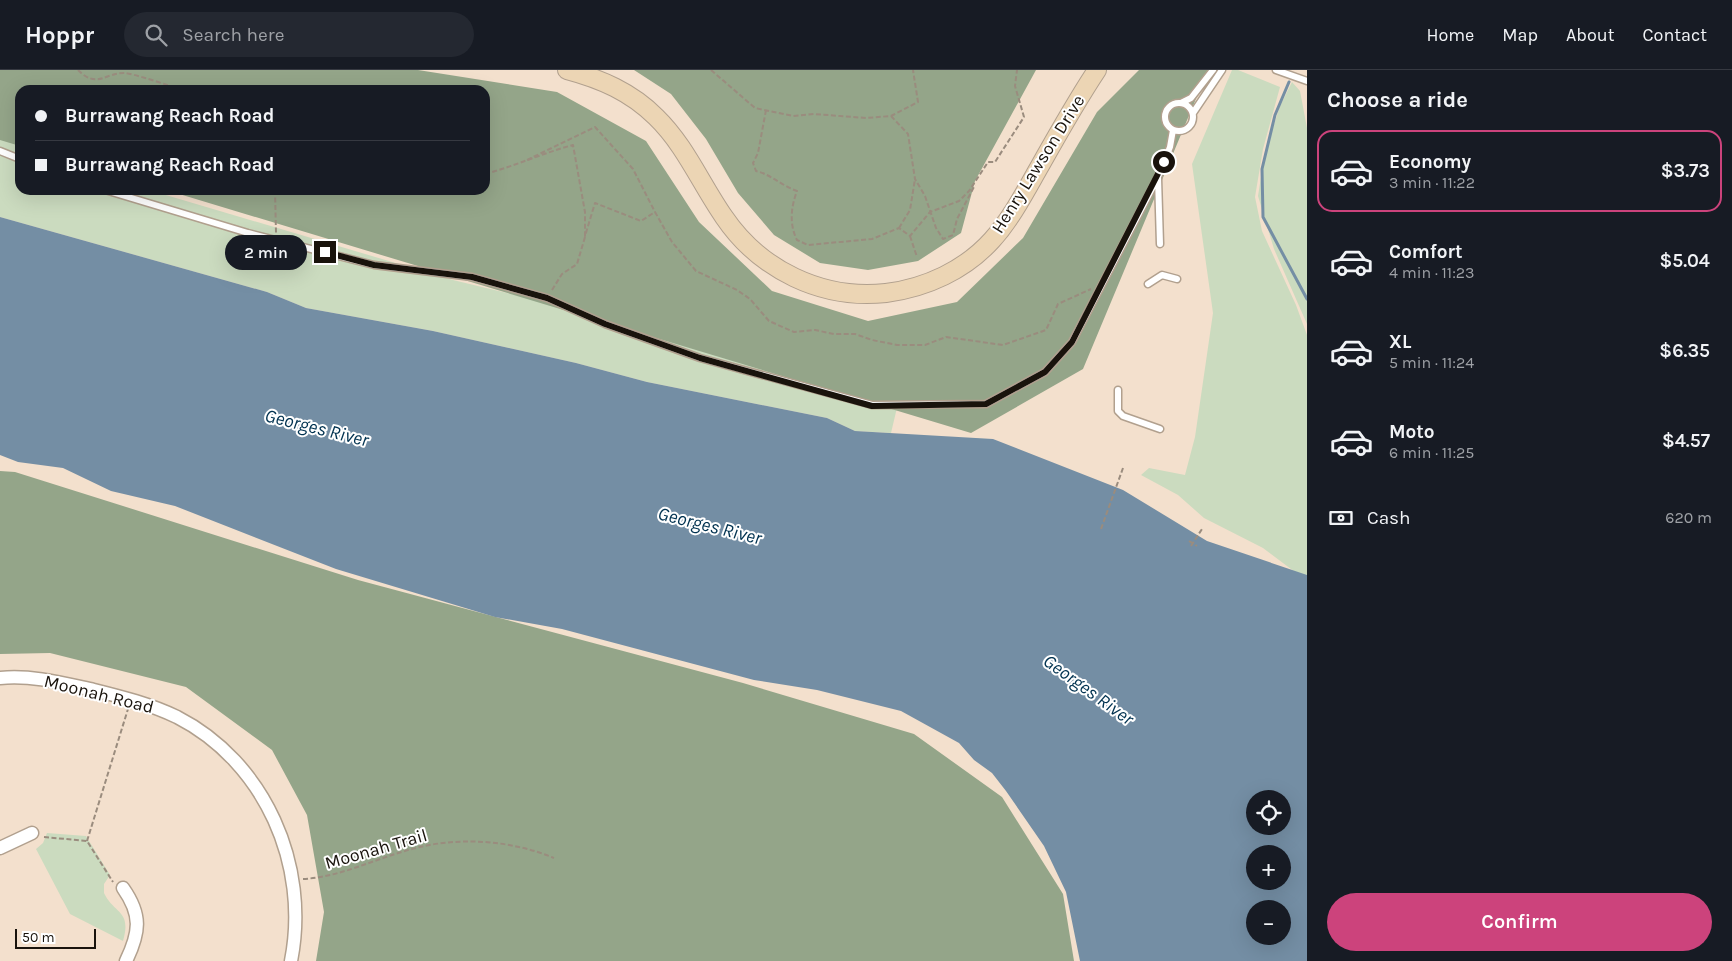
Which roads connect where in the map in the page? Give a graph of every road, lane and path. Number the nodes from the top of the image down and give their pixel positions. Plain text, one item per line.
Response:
1 (78, 70) edge
2 (567, 70) edge
3 (711, 70) edge
4 (913, 70) edge
5 (1017, 70) edge
6 (1097, 70) edge
7 (1213, 70) edge
8 (1222, 70) edge
9 (1278, 71) edge
10 (1306, 81) edge
11 (166, 85) edge
12 (1181, 103) junction
13 (766, 110) junction
14 (1193, 113) junction
15 (891, 116) junction
16 (1173, 130) junction
17 (0, 151) edge
18 (15, 157) edge
19 (521, 164) dead end
20 (1158, 177) junction
21 (915, 179) junction
22 (977, 181) junction
23 (122, 195) edge
24 (274, 195) edge
25 (655, 212) dead end
26 (930, 212) junction
27 (899, 228) junction
28 (585, 236) dead end
29 (910, 236) junction
30 (276, 240) junction
31 (1160, 244) dead end
32 (916, 257) dead end
33 (1177, 280) dead end
34 (1148, 284) dead end
35 (547, 298) junction
36 (1118, 390) dead end
37 (1160, 429) dead end
38 (1124, 468) dead end
39 (1101, 529) dead end
40 (1202, 529) dead end
41 (1189, 541) dead end
42 (1192, 545) junction
43 (1197, 546) dead end
44 (0, 678) edge
45 (127, 711) dead end
46 (32, 833) joint
47 (87, 840) junction
48 (0, 848) edge
49 (554, 858) dead end
50 (293, 880) junction
51 (123, 888) joint
52 (126, 961) edge
53 (290, 961) edge

1 - 11 path
2 - 6 main road, Henry Lawson Drive
3 - 13 path
4 - 15 path
5 - 22 path
7 - 12 lane
8 - 14 lane
9 - 10 lane
12 - 14 lane
12 - 16 lane
13 - 15 path
13 - 27 path
14 - 16 lane
15 - 21 path
16 - 20 lane
17 - 18 lane
19 - 25 path
20 - 31 lane
20 - 35 lane
21 - 26 path
21 - 27 path
22 - 26 path
22 - 26 path
23 - 30 lane
24 - 30 path
26 - 29 path
27 - 29 path
28 - 35 path
29 - 32 path
30 - 35 lane
33 - 34 lane
36 - 37 lane
38 - 39 path
40 - 42 path
41 - 42 path
42 - 43 path
44 - 50 street, Moonah Road
45 - 47 path
46 - 47 path
46 - 48 street
47 - 51 path
49 - 50 path, Moonah Trail
50 - 53 street, Moonah Road
51 - 52 street

